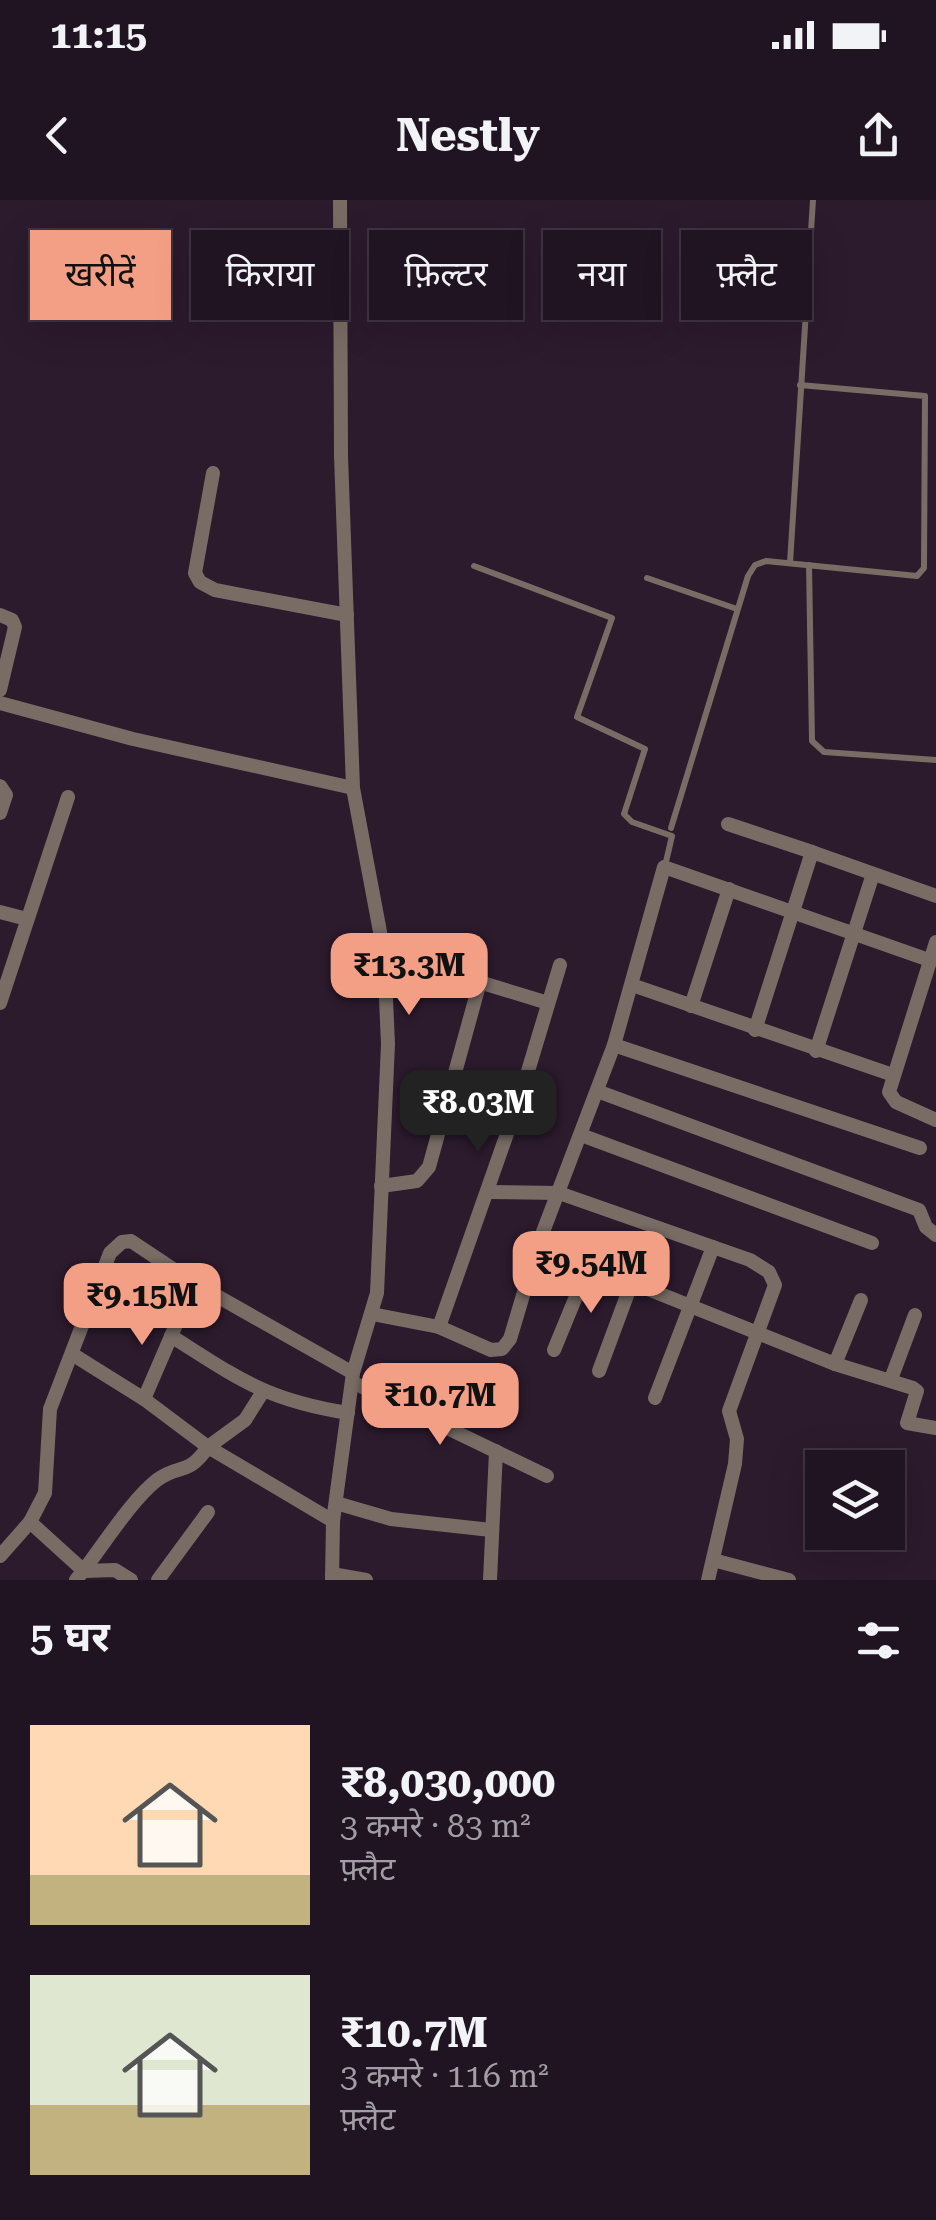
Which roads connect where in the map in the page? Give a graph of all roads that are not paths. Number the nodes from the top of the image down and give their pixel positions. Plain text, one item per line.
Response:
1 (340, 200) edge
2 (813, 200) edge
3 (800, 385) junction
4 (213, 473) dead end
5 (790, 563) junction
6 (809, 565) junction
7 (474, 566) dead end
8 (646, 578) dead end
9 (738, 609) junction
10 (0, 615) edge
11 (347, 616) junction
12 (0, 690) edge
13 (0, 703) edge
14 (936, 760) edge
15 (0, 786) edge
16 (353, 788) junction
17 (68, 797) dead end
18 (0, 813) edge
19 (728, 824) dead end
20 (672, 828) dead end
21 (812, 852) junction
22 (664, 867) junction
23 (873, 874) junction
24 (729, 889) junction
25 (936, 896) edge
26 (793, 910) junction
27 (0, 912) edge
28 (26, 919) junction
29 (856, 934) junction
30 (936, 942) edge
31 (384, 952) junction
32 (929, 960) junction
33 (560, 965) dead end
34 (480, 982) junction
35 (632, 985) junction
36 (548, 1002) junction
37 (0, 1003) edge
38 (691, 1006) junction
39 (754, 1030) junction
40 (614, 1046) junction
41 (816, 1051) junction
42 (893, 1075) junction
43 (597, 1091) junction
44 (936, 1120) edge
45 (581, 1135) junction
46 (920, 1148) dead end
47 (382, 1186) junction
48 (488, 1192) junction
49 (559, 1193) junction
50 (936, 1236) edge
51 (872, 1242) dead end
52 (538, 1245) junction
53 (714, 1247) junction
54 (589, 1265) junction
55 (194, 1282) junction
56 (632, 1282) junction
57 (861, 1300) dead end
58 (690, 1306) junction
59 (372, 1314) junction
60 (916, 1315) dead end
61 (439, 1328) junction
62 (760, 1334) junction
63 (171, 1336) junction
64 (554, 1350) dead end
65 (72, 1354) junction
66 (835, 1364) junction
67 (599, 1371) dead end
68 (352, 1377) junction
69 (891, 1379) junction
70 (262, 1393) junction
71 (655, 1398) dead end
72 (144, 1399) junction
73 (348, 1413) junction
74 (936, 1428) edge
75 (208, 1447) junction
76 (496, 1451) junction
77 (547, 1476) dead end
78 (336, 1503) junction
79 (208, 1512) dead end
80 (333, 1521) junction
81 (30, 1522) junction
82 (491, 1530) junction
83 (0, 1556) edge
84 (713, 1560) junction
85 (80, 1576) edge
86 (332, 1577) edge
87 (130, 1580) edge
88 (158, 1580) edge
89 (366, 1580) edge
90 (490, 1580) edge
91 (708, 1580) edge
92 (789, 1580) edge

1 - 11 street
2 - 3 lane
3 - 5 lane
3 - 6 lane
4 - 11 street
5 - 6 lane
5 - 9 lane
6 - 14 lane
7 - 22 lane
8 - 9 lane
9 - 20 lane
10 - 12 street
11 - 16 street
13 - 16 street
15 - 18 street
16 - 31 street
17 - 28 street
19 - 21 street
21 - 23 street
21 - 26 street
22 - 24 street
22 - 35 street
23 - 25 street
23 - 29 street
24 - 26 street
24 - 38 street
26 - 29 street
26 - 39 street
27 - 28 street
28 - 37 street
29 - 32 street
29 - 41 street
30 - 32 street
31 - 34 street
31 - 47 street
32 - 42 street
33 - 36 street
34 - 36 street
34 - 47 street
35 - 38 street
35 - 40 street
36 - 48 street
38 - 39 street
39 - 41 street
40 - 43 street
40 - 46 street
41 - 42 street
42 - 44 street
43 - 45 street
43 - 50 street
45 - 49 street
45 - 51 street
47 - 59 street
48 - 49 street
48 - 61 street
49 - 52 street
49 - 53 street
52 - 54 street
52 - 61 street
53 - 58 street
53 - 62 street
54 - 56 street
54 - 64 street
55 - 63 street
55 - 65 street
55 - 68 street
56 - 58 street
56 - 67 street
57 - 66 street
58 - 62 street
58 - 71 street
59 - 61 street
59 - 68 street
60 - 69 street
62 - 66 street
62 - 84 street
63 - 70 street
63 - 72 street
65 - 72 street
65 - 81 street
66 - 69 street
68 - 73 street
68 - 76 street
69 - 74 street
70 - 73 street
70 - 75 street
72 - 75 street
73 - 78 street
75 - 80 street
75 - 85 street
76 - 77 street
76 - 82 street
78 - 80 street
78 - 82 street
79 - 88 street
80 - 86 street
81 - 83 street
81 - 85 street
82 - 90 street
84 - 91 street
84 - 92 street
85 - 87 street
86 - 89 street

